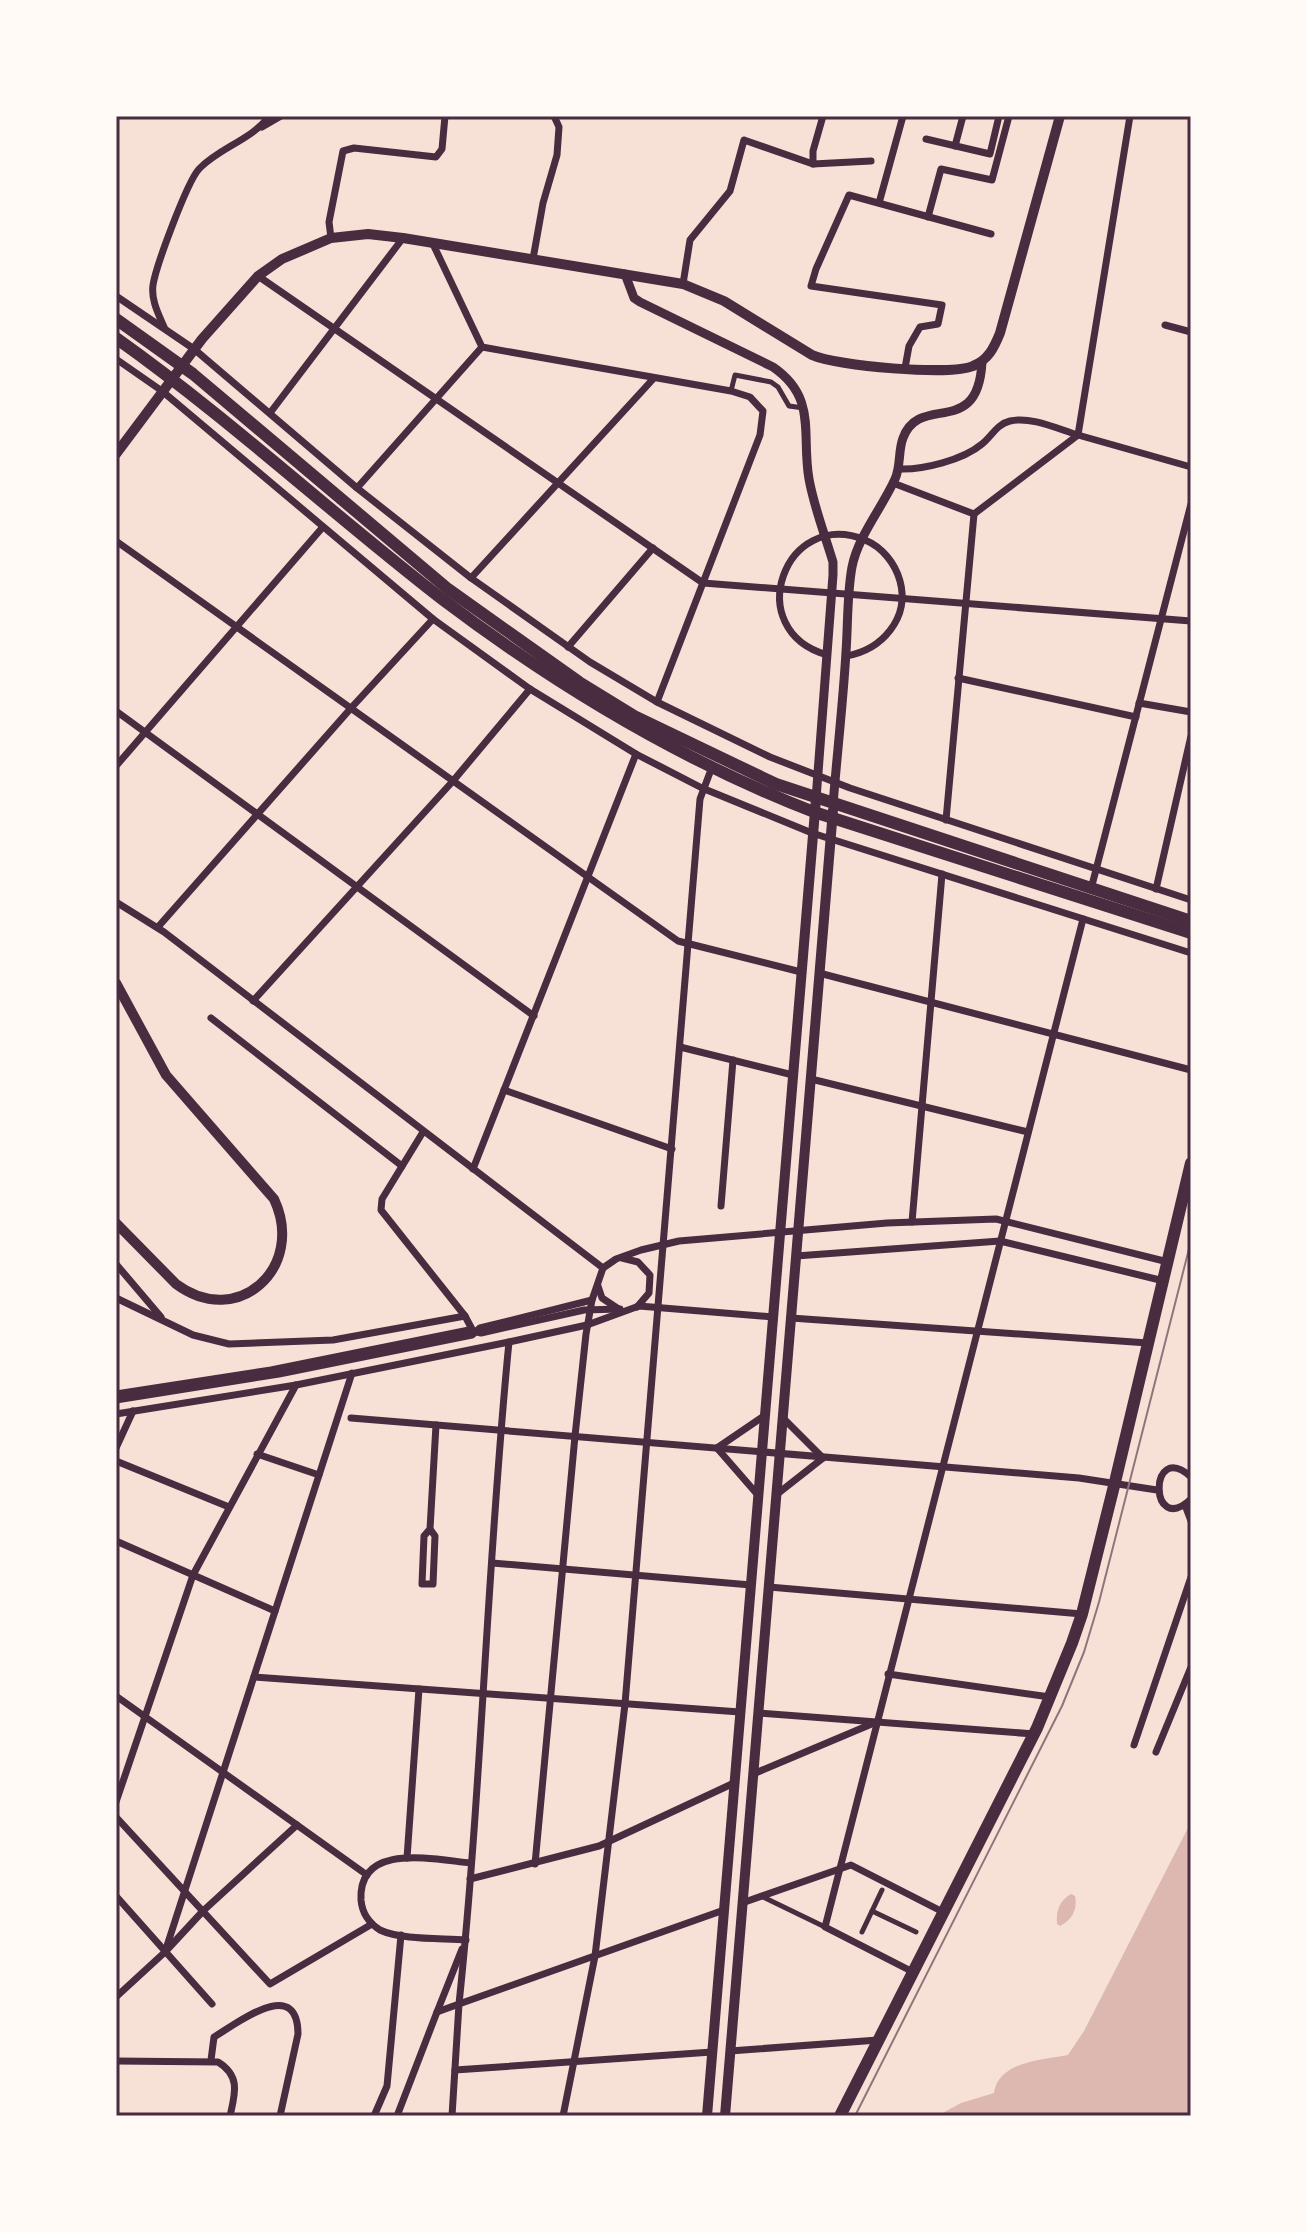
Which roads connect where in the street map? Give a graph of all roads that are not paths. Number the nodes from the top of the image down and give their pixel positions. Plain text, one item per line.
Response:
1 (269, 116) edge
2 (281, 116) edge
3 (445, 116) edge
4 (554, 116) edge
5 (823, 116) edge
6 (903, 116) edge
7 (963, 116) edge
8 (999, 116) edge
9 (1009, 116) edge
10 (1060, 116) edge
11 (1130, 116) edge
12 (260, 128) junction
13 (926, 139) dead end
14 (955, 146) junction
15 (871, 161) dead end
16 (813, 164) junction
17 (879, 203) junction
18 (928, 217) junction
19 (991, 234) dead end
20 (331, 238) junction
21 (403, 238) junction
22 (432, 242) junction
23 (533, 259) junction
24 (625, 274) junction
25 (258, 276) junction
26 (683, 284) junction
27 (116, 296) edge
28 (116, 319) edge
29 (1165, 325) dead end
30 (165, 329) junction
31 (334, 329) junction
32 (1191, 332) edge
33 (116, 338) edge
34 (482, 347) junction
35 (194, 349) junction
36 (116, 359) edge
37 (982, 362) junction
38 (182, 366) junction
39 (905, 368) junction
40 (172, 378) junction
41 (654, 378) junction
42 (162, 391) junction
43 (731, 391) junction
44 (436, 399) junction
45 (804, 408) junction
46 (270, 413) junction
47 (1078, 435) junction
48 (116, 454) edge
49 (1191, 467) edge
50 (899, 469) junction
51 (557, 483) junction
52 (893, 483) junction
53 (357, 488) junction
54 (1191, 504) edge
55 (974, 514) junction
56 (322, 528) junction
57 (824, 531) junction
58 (866, 534) junction
59 (116, 541) edge
60 (653, 548) junction
61 (471, 578) junction
62 (703, 583) junction
63 (774, 591) junction
64 (832, 594) junction
65 (850, 596) junction
66 (901, 599) junction
67 (965, 604) junction
68 (1161, 618) junction
69 (433, 619) junction
70 (1191, 621) edge
71 (236, 625) junction
72 (568, 647) junction
73 (827, 655) junction
74 (846, 656) junction
75 (958, 678) junction
76 (530, 689) junction
77 (657, 702) junction
78 (1139, 703) junction
79 (352, 707) junction
80 (116, 711) edge
81 (1191, 712) edge
82 (1136, 717) junction
83 (145, 731) junction
84 (1191, 736) edge
85 (636, 754) junction
86 (116, 766) edge
87 (712, 767) junction
88 (817, 776) junction
89 (453, 781) junction
90 (835, 783) junction
91 (702, 788) junction
92 (815, 805) junction
93 (833, 811) junction
94 (259, 815) junction
95 (946, 820) junction
96 (812, 833) junction
97 (831, 838) junction
98 (1096, 869) junction
99 (942, 874) junction
100 (589, 879) junction
101 (357, 885) junction
102 (1091, 889) junction
103 (1156, 889) junction
104 (1191, 900) edge
105 (116, 902) edge
106 (1083, 919) junction
107 (1191, 921) edge
108 (158, 927) junction
109 (1191, 933) edge
110 (687, 944) junction
111 (1191, 953) edge
112 (801, 972) junction
113 (819, 973) junction
114 (116, 983) edge
115 (253, 1001) junction
116 (931, 1002) junction
117 (534, 1016) junction
118 (211, 1018) dead end
119 (1054, 1034) junction
120 (680, 1047) junction
121 (733, 1060) junction
122 (1191, 1070) edge
123 (793, 1075) junction
124 (811, 1079) junction
125 (504, 1090) junction
126 (922, 1107) junction
127 (423, 1132) junction
128 (1028, 1132) junction
129 (672, 1149) junction
130 (1191, 1163) edge
131 (402, 1166) junction
132 (473, 1169) junction
133 (721, 1206) dead end
134 (1005, 1220) junction
135 (912, 1222) junction
136 (116, 1223) edge
137 (720, 1226) dead end
138 (798, 1230) junction
139 (780, 1231) junction
140 (719, 1238) junction
141 (1000, 1241) junction
142 (664, 1244) junction
143 (796, 1256) junction
144 (616, 1259) junction
145 (1168, 1262) junction
146 (116, 1264) edge
147 (603, 1268) junction
148 (651, 1280) junction
149 (1164, 1281) junction
150 (598, 1286) junction
151 (116, 1298) edge
152 (592, 1300) junction
153 (639, 1306) junction
154 (657, 1307) junction
155 (620, 1309) junction
156 (590, 1310) junction
157 (465, 1316) junction
158 (773, 1317) junction
159 (791, 1318) junction
160 (166, 1322) junction
161 (587, 1325) junction
162 (473, 1331) junction
163 (976, 1332) junction
164 (509, 1342) junction
165 (1149, 1343) junction
166 (352, 1373) junction
167 (296, 1385) junction
168 (116, 1394) edge
169 (116, 1400) edge
170 (133, 1411) junction
171 (116, 1414) edge
172 (764, 1416) junction
173 (351, 1418) dead end
174 (783, 1418) junction
175 (436, 1425) junction
176 (500, 1431) junction
177 (575, 1436) junction
178 (646, 1442) junction
179 (116, 1448) edge
180 (717, 1448) junction
181 (761, 1452) junction
182 (257, 1454) junction
183 (780, 1454) junction
184 (823, 1458) junction
185 (116, 1461) edge
186 (942, 1466) junction
187 (319, 1475) junction
188 (1191, 1477) edge
189 (1115, 1482) junction
190 (1157, 1490) junction
191 (757, 1494) junction
192 (776, 1495) junction
193 (1188, 1502) edge
194 (229, 1507) junction
195 (1191, 1513) edge
196 (1191, 1521) edge
197 (430, 1529) junction
198 (116, 1541) edge
199 (492, 1563) junction
200 (563, 1569) junction
201 (193, 1575) junction
202 (635, 1576) junction
203 (1191, 1577) edge
204 (751, 1585) junction
205 (769, 1587) junction
206 (1189, 1588) edge
207 (908, 1599) junction
208 (275, 1611) junction
209 (1082, 1614) junction
210 (1191, 1667) edge
211 (888, 1674) junction
212 (254, 1677) junction
213 (419, 1689) junction
214 (481, 1693) junction
215 (116, 1696) edge
216 (1050, 1697) junction
217 (550, 1698) junction
218 (625, 1704) junction
219 (740, 1712) junction
220 (758, 1713) junction
221 (145, 1717) junction
222 (876, 1722) junction
223 (1034, 1734) junction
224 (1134, 1745) dead end
225 (1156, 1752) dead end
226 (223, 1772) junction
227 (753, 1774) junction
228 (734, 1783) junction
229 (116, 1802) edge
230 (116, 1817) edge
231 (297, 1825) junction
232 (608, 1841) junction
233 (407, 1858) junction
234 (471, 1863) junction
235 (535, 1864) junction
236 (838, 1870) junction
237 (367, 1875) junction
238 (470, 1879) junction
239 (882, 1890) dead end
240 (184, 1892) junction
241 (116, 1896) edge
242 (763, 1897) junction
243 (742, 1903) junction
244 (724, 1910) junction
245 (203, 1911) junction
246 (872, 1911) junction
247 (943, 1912) junction
248 (372, 1924) junction
249 (825, 1927) junction
250 (862, 1932) dead end
251 (916, 1932) dead end
252 (401, 1935) junction
253 (466, 1940) junction
254 (165, 1952) junction
255 (595, 1956) junction
256 (913, 1972) junction
257 (116, 1997) edge
258 (212, 2004) dead end
259 (459, 2004) junction
260 (437, 2012) junction
261 (878, 2040) junction
262 (730, 2051) junction
263 (712, 2052) junction
264 (211, 2060) junction
265 (116, 2061) edge
266 (574, 2062) junction
267 (455, 2070) junction
268 (230, 2116) edge
269 (280, 2116) edge
270 (374, 2116) edge
271 (397, 2116) edge
272 (452, 2116) edge
273 (563, 2116) edge
274 (707, 2116) edge
275 (725, 2116) edge
276 (840, 2116) edge

1 - 12 street
2 - 12 street
3 - 20 street
4 - 23 street
5 - 16 street
6 - 17 street
7 - 14 street
8 - 14 street
9 - 18 street
10 - 37 main road
11 - 47 street
12 - 30 street
13 - 14 street
15 - 16 street
16 - 26 street
17 - 18 street
17 - 39 street
18 - 19 street
20 - 21 main road
20 - 25 main road
21 - 22 main road
21 - 31 street
22 - 23 main road
22 - 34 street
23 - 24 main road
24 - 26 main road
24 - 45 street
25 - 31 street
25 - 35 main road
26 - 39 main road
27 - 30 street
28 - 38 main road
29 - 32 street
30 - 35 street
31 - 44 street
31 - 46 street
33 - 40 main road
34 - 41 street
34 - 44 street
35 - 38 main road
35 - 46 street
36 - 42 street
37 - 39 main road
37 - 50 street
38 - 40 main road
38 - 92 main road
40 - 42 main road
40 - 87 main road
41 - 43 street
41 - 51 street
42 - 48 main road
42 - 56 street
43 - 45 street
43 - 62 street
44 - 51 street
44 - 53 street
45 - 57 street
46 - 53 street
47 - 49 street
47 - 50 street
47 - 55 street
50 - 52 street
51 - 60 street
51 - 61 street
52 - 55 street
52 - 58 street
53 - 61 street
54 - 68 street
55 - 67 street
56 - 69 street
56 - 71 street
57 - 58 street
57 - 63 street
57 - 64 street
58 - 65 street
58 - 66 street
59 - 71 street
60 - 62 street
60 - 72 street
61 - 72 street
62 - 63 street
62 - 77 street
63 - 64 street
63 - 73 street
64 - 65 street
64 - 73 street
65 - 66 street
65 - 74 street
66 - 67 street
66 - 74 street
67 - 68 street
67 - 75 street
68 - 70 street
68 - 78 street
69 - 76 street
69 - 79 street
71 - 79 street
71 - 83 street
72 - 77 street
73 - 88 street
74 - 90 street
75 - 82 street
75 - 95 street
76 - 85 street
76 - 89 street
77 - 88 street
78 - 81 street
78 - 82 street
79 - 89 street
79 - 94 street
80 - 83 street
82 - 98 street
83 - 86 street
83 - 94 street
84 - 103 street
85 - 91 street
85 - 100 street
87 - 91 street
87 - 92 main road
88 - 90 street
88 - 92 street
89 - 100 street
89 - 101 street
90 - 93 street
90 - 95 street
91 - 96 street
91 - 110 street
92 - 93 main road
92 - 96 main road
93 - 97 main road
93 - 102 main road
93 - 109 main road
94 - 101 street
94 - 108 street
95 - 98 street
96 - 97 street
96 - 112 main road
97 - 99 street
97 - 113 main road
98 - 102 street
98 - 103 street
99 - 106 street
99 - 116 street
100 - 110 street
100 - 117 street
101 - 115 street
101 - 117 street
102 - 107 main road
103 - 104 street
105 - 108 street
106 - 111 street
106 - 119 street
108 - 115 street
110 - 112 street
110 - 120 street
112 - 123 main road
113 - 116 street
113 - 124 main road
114 - 136 main road
115 - 127 street
116 - 119 street
116 - 126 street
117 - 125 street
118 - 131 street
119 - 122 street
119 - 128 street
120 - 121 street
120 - 129 street
121 - 123 street
121 - 133 street
123 - 139 main road
124 - 126 street
124 - 138 main road
125 - 129 street
125 - 132 street
126 - 128 street
126 - 135 street
127 - 131 street
127 - 132 street
128 - 134 street
129 - 142 street
130 - 145 main road
131 - 157 street
132 - 147 street
134 - 135 street
134 - 141 street
134 - 145 street
135 - 138 street
137 - 140 street
138 - 139 street
138 - 143 main road
139 - 140 street
139 - 143 main road
139 - 158 main road
140 - 142 street
141 - 143 street
141 - 149 street
141 - 163 street
142 - 144 street
142 - 154 street
143 - 159 main road
144 - 147 street
144 - 148 street
145 - 149 main road
146 - 160 street
147 - 150 street
148 - 153 street
148 - 154 street
149 - 165 main road
150 - 152 street
150 - 155 street
151 - 160 street
152 - 156 street
152 - 162 street
153 - 154 street
153 - 155 street
153 - 161 street
154 - 158 street
154 - 178 street
155 - 156 street
156 - 161 street
156 - 162 street
157 - 160 street
157 - 162 street
158 - 172 main road
159 - 163 street
159 - 174 main road
161 - 164 street
161 - 177 street
162 - 168 street
162 - 169 street
163 - 165 street
163 - 186 street
164 - 166 street
164 - 176 street
165 - 189 main road
166 - 167 street
166 - 187 street
167 - 170 street
167 - 182 street
170 - 171 street
170 - 179 street
172 - 180 street
172 - 181 main road
173 - 175 street
174 - 183 main road
174 - 184 street
175 - 176 street
175 - 197 street
176 - 177 street
176 - 199 street
177 - 178 street
177 - 200 street
178 - 180 street
178 - 202 street
180 - 181 street
180 - 191 street
181 - 183 street
181 - 191 main road
182 - 187 street
182 - 194 street
183 - 184 street
183 - 192 main road
184 - 186 street
184 - 192 street
185 - 194 street
186 - 189 street
186 - 207 street
187 - 208 street
188 - 190 street
189 - 190 street
189 - 209 main road
190 - 193 street
191 - 204 main road
192 - 205 main road
193 - 195 street
193 - 196 street
194 - 201 street
197 - 197 street
198 - 201 street
199 - 200 street
199 - 214 street
200 - 202 street
200 - 217 street
201 - 208 street
201 - 221 street
202 - 204 street
202 - 218 street
203 - 206 street
204 - 219 main road
205 - 207 street
205 - 220 main road
206 - 224 street
207 - 209 street
207 - 211 street
208 - 212 street
209 - 216 main road
210 - 225 street
211 - 216 street
211 - 222 street
212 - 213 street
212 - 226 street
213 - 214 street
213 - 233 street
214 - 217 street
214 - 234 street
215 - 221 street
216 - 223 main road
217 - 218 street
217 - 235 street
218 - 219 street
218 - 232 street
219 - 228 main road
220 - 222 street
220 - 227 main road
221 - 226 street
221 - 229 street
222 - 223 street
222 - 227 street
222 - 236 street
223 - 247 main road
226 - 231 street
226 - 240 street
227 - 243 main road
228 - 232 street
228 - 244 main road
230 - 240 street
231 - 237 street
231 - 245 street
232 - 235 street
232 - 255 street
233 - 234 street
233 - 237 street
234 - 238 street
235 - 238 street
236 - 242 street
236 - 247 street
236 - 249 street
237 - 248 street
238 - 253 street
239 - 246 street
240 - 245 street
240 - 254 street
241 - 254 street
242 - 243 street
242 - 249 street
243 - 262 main road
244 - 255 street
244 - 263 main road
245 - 248 street
245 - 254 street
246 - 250 street
246 - 251 street
247 - 256 main road
248 - 252 street
249 - 256 street
252 - 253 street
252 - 270 street
253 - 259 street
253 - 260 street
254 - 257 street
254 - 258 street
255 - 259 street
255 - 266 street
256 - 261 main road
259 - 260 street
259 - 267 street
260 - 271 street
261 - 262 street
261 - 276 main road
262 - 275 main road
263 - 266 street
263 - 274 main road
264 - 265 street
264 - 268 street
264 - 269 street
266 - 267 street
266 - 273 street
267 - 272 street

